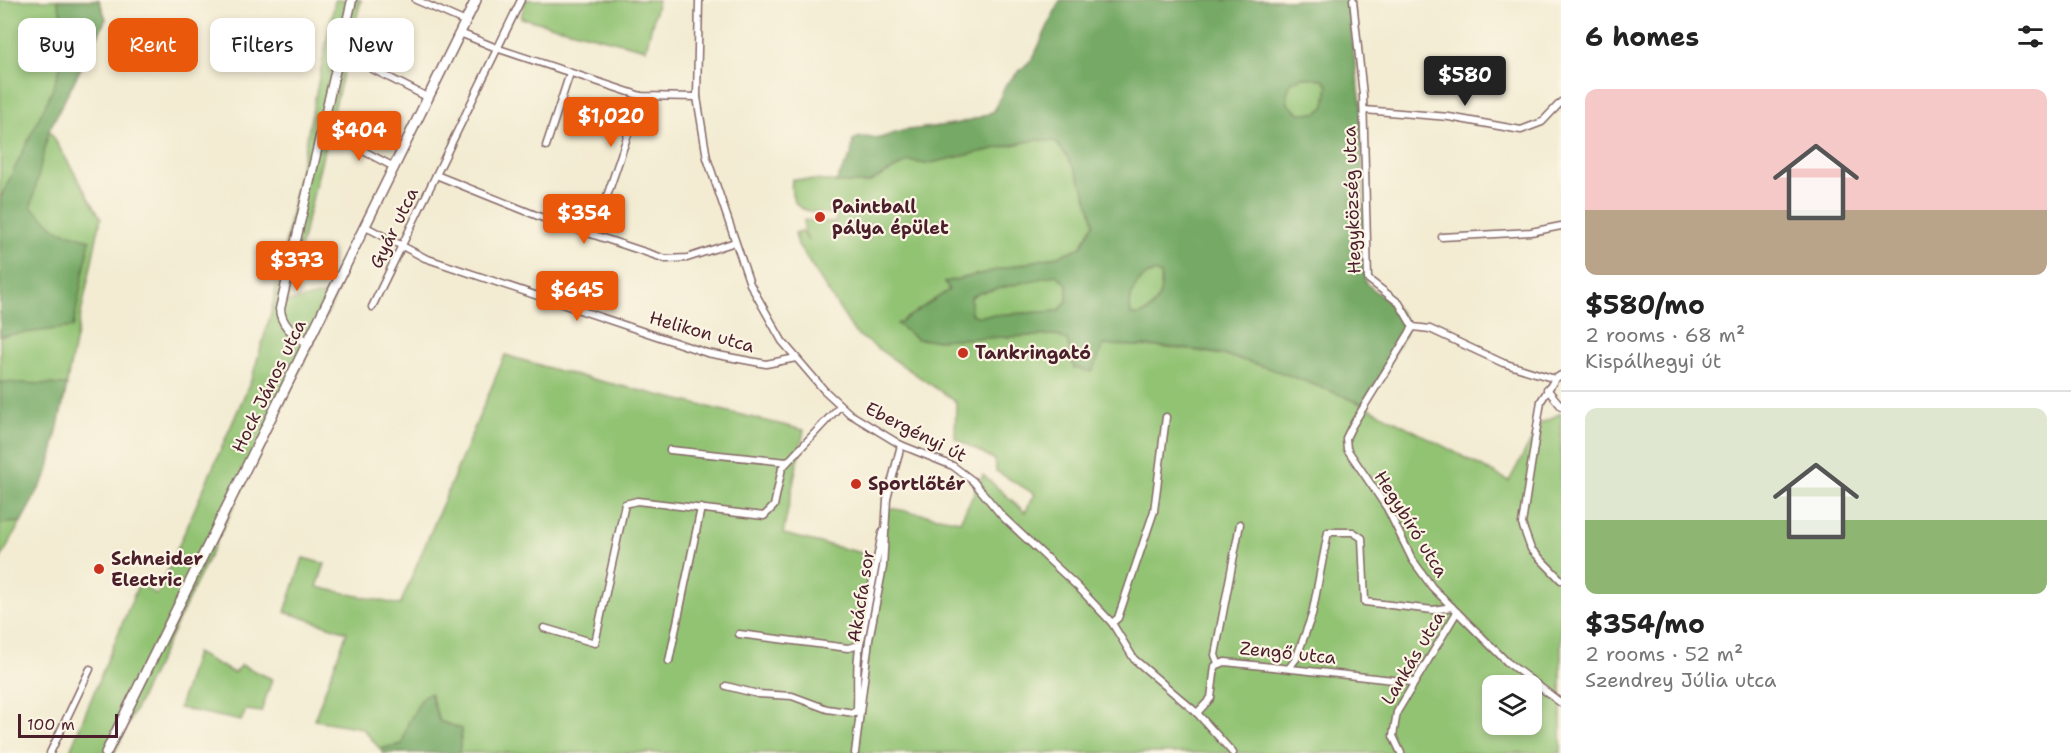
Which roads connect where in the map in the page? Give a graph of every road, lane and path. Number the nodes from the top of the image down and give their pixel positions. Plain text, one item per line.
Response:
1 (352, 0) edge
2 (416, 0) edge
3 (476, 0) edge
4 (521, 0) edge
5 (699, 0) edge
6 (1353, 0) edge
7 (466, 22) junction
8 (460, 33) junction
9 (499, 49) junction
10 (378, 72) edge
11 (570, 73) junction
12 (641, 96) junction
13 (697, 97) junction
14 (429, 98) junction
15 (1561, 102) edge
16 (1364, 110) junction
17 (335, 136) dead end
18 (546, 146) dead end
19 (394, 167) junction
20 (436, 175) junction
21 (603, 208) dead end
22 (1561, 226) edge
23 (366, 227) junction
24 (1442, 237) dead end
25 (735, 242) junction
26 (401, 246) junction
27 (372, 307) dead end
28 (1413, 327) junction
29 (309, 343) junction
30 (796, 358) junction
31 (1558, 377) edge
32 (1547, 389) junction
33 (840, 406) junction
34 (1561, 406) edge
35 (1166, 417) dead end
36 (902, 445) junction
37 (670, 450) dead end
38 (787, 462) junction
39 (701, 508) junction
40 (1240, 524) dead end
41 (886, 528) junction
42 (1561, 580) edge
43 (1455, 609) junction
44 (1112, 623) junction
45 (544, 628) dead end
46 (739, 634) dead end
47 (856, 646) junction
48 (669, 661) dead end
49 (1218, 663) junction
50 (1289, 668) junction
51 (90, 669) dead end
52 (1412, 682) junction
53 (726, 686) dead end
54 (1561, 703) edge
55 (1197, 713) junction
56 (50, 753) edge
57 (106, 753) edge
58 (855, 753) edge
59 (1233, 753) edge
60 (1401, 753) edge

1 - 29 street
2 - 7 street
3 - 7 main road, Hock János utca
4 - 9 street, Gyár utca
5 - 13 street, Ebergényi út
6 - 16 street, Hegyközség utca
7 - 8 main road, Hock János utca
8 - 9 street
8 - 14 main road, Hock János utca
9 - 11 street
9 - 20 street, Gyár utca
10 - 14 street
11 - 12 street
11 - 18 street
12 - 13 street
12 - 21 street
13 - 25 street, Ebergényi út
14 - 19 main road, Hock János utca
15 - 16 street
16 - 28 street, Hegyközség utca
17 - 19 street
19 - 23 main road, Hock János utca
20 - 25 street
20 - 26 street, Gyár utca
22 - 24 street
23 - 26 street, Helikon utca
23 - 29 main road, Hock János utca
25 - 30 street, Ebergényi út
26 - 27 street, Gyár utca
26 - 30 street, Helikon utca
28 - 31 street
28 - 43 street, Hegybíró utca
29 - 57 main road, Hock János utca
30 - 33 street, Ebergényi út
31 - 32 street
32 - 34 street
32 - 42 street
33 - 36 street, Ebergényi út
33 - 38 street
35 - 44 street
36 - 41 street, Akácfa sor
36 - 44 street, Ebergényi út
37 - 38 street
38 - 39 street
39 - 45 street
39 - 48 street
40 - 49 street
41 - 47 street
41 - 58 street, Akácfa sor
43 - 50 street
43 - 52 street, Lankás utca
43 - 54 street, Hegybíró utca
44 - 55 street, Ebergényi út
46 - 47 street
47 - 53 street
49 - 50 street, Zengő utca
49 - 55 street, Zengő utca
50 - 52 street, Zengő utca
51 - 56 street
52 - 60 street, Lankás utca
55 - 59 street, Ebergényi út

